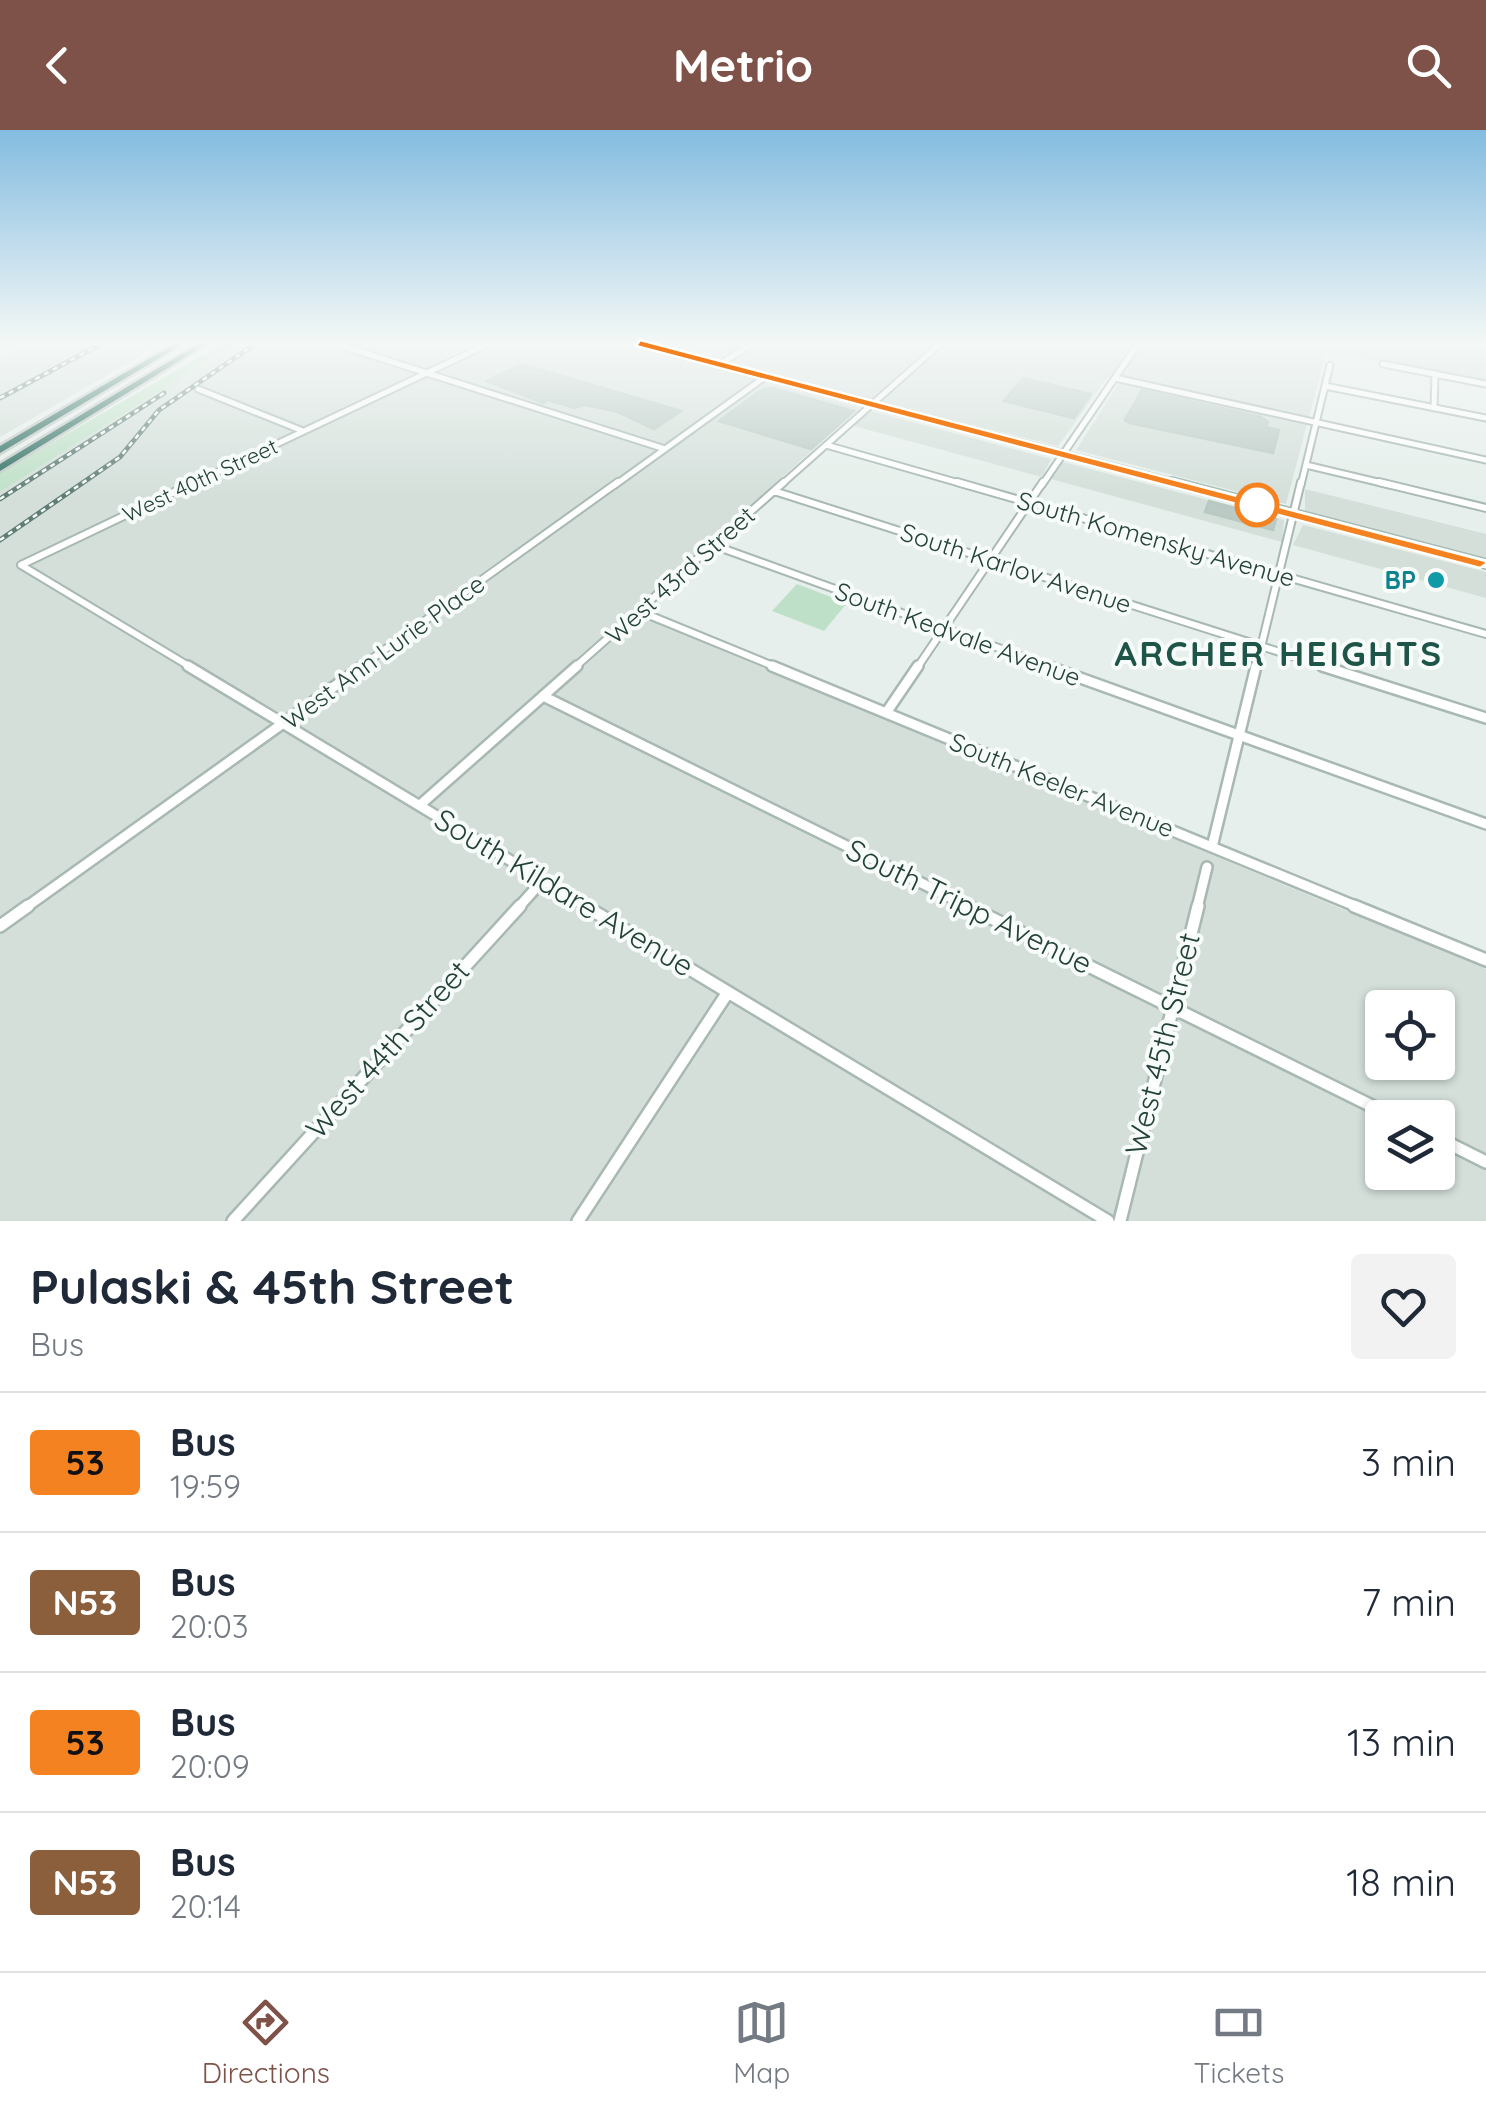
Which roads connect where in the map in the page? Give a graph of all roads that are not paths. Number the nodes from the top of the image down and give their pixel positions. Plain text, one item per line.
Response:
1 (90, 395) edge
2 (93, 395) edge
3 (118, 395) edge
4 (122, 395) edge
5 (213, 395) edge
6 (380, 395) edge
7 (495, 395) edge
8 (741, 395) edge
9 (832, 395) edge
10 (882, 395) edge
11 (1103, 395) edge
12 (1192, 395) edge
13 (1323, 395) edge
14 (1369, 395) edge
15 (1434, 395) edge
16 (870, 405) junction
17 (1434, 408) junction
18 (90, 412) junction
19 (1486, 418) edge
20 (52, 419) junction
21 (1316, 422) junction
22 (303, 431) junction
23 (826, 444) junction
24 (0, 450) edge
25 (666, 450) junction
26 (1062, 455) junction
27 (1486, 460) edge
28 (1306, 465) junction
29 (0, 468) edge
30 (774, 491) junction
31 (1030, 503) junction
32 (1486, 508) edge
33 (1294, 514) junction
34 (712, 546) junction
35 (991, 560) junction
36 (1486, 564) edge
37 (21, 565) joint
38 (1279, 575) junction
39 (638, 611) junction
40 (943, 629) junction
41 (1486, 634) edge
42 (1261, 646) junction
43 (543, 696) junction
44 (886, 712) junction
45 (1486, 718) edge
46 (283, 723) junction
47 (1240, 736) junction
48 (420, 805) junction
49 (1486, 824) edge
50 (1212, 847) junction
51 (1207, 867) dead end
52 (543, 880) junction
53 (0, 926) edge
54 (1486, 960) edge
55 (728, 992) junction
56 (1172, 1007) junction
57 (1365, 1103) edge
58 (1455, 1146) edge
59 (1486, 1162) edge
60 (233, 1221) edge
61 (578, 1221) edge
62 (1108, 1221) edge
63 (1120, 1221) edge

1 - 20 highway
2 - 20 highway
3 - 18 highway
4 - 18 highway
5 - 22 street
6 - 22 street, West 40th Street
7 - 25 street
8 - 25 street, West Ann Lurie Place
9 - 16 main road
10 - 16 street, West 43rd Street
11 - 26 street
12 - 21 street
13 - 21 street
14 - 17 street
15 - 17 street
16 - 23 street, West 43rd Street
16 - 26 main road
17 - 19 street
18 - 29 highway
20 - 24 highway
21 - 27 street
21 - 28 street
22 - 37 street, West 40th Street
23 - 30 street, West 43rd Street
23 - 31 street, South Komensky Avenue
25 - 46 street, West Ann Lurie Place
26 - 31 street
26 - 33 main road
28 - 32 street
28 - 33 street
30 - 34 street, West 43rd Street
30 - 35 street, South Karlov Avenue
31 - 35 street
31 - 38 street, South Komensky Avenue
33 - 36 main road
33 - 38 street
34 - 39 street, West 43rd Street
34 - 40 street, South Kedvale Avenue
35 - 40 street
35 - 42 street, South Karlov Avenue
37 - 46 street, South Kildare Avenue
38 - 41 street, South Komensky Avenue
38 - 42 street
39 - 43 street, West 43rd Street
39 - 44 street, South Keeler Avenue
40 - 44 street
40 - 47 street, South Kedvale Avenue
42 - 45 street, South Karlov Avenue
42 - 47 street
43 - 48 street, West 43rd Street
43 - 56 street, South Tripp Avenue
44 - 50 street, South Keeler Avenue
46 - 48 street, South Kildare Avenue
46 - 53 street, West Ann Lurie Place
47 - 49 street, South Kedvale Avenue
47 - 50 street
48 - 52 street, South Kildare Avenue
50 - 54 street, South Keeler Avenue
51 - 56 street, West 45th Street
52 - 55 street, South Kildare Avenue
52 - 60 street, West 44th Street
55 - 61 street
55 - 62 street, South Kildare Avenue
56 - 57 street, South Tripp Avenue
56 - 63 street, West 45th Street
58 - 59 street

